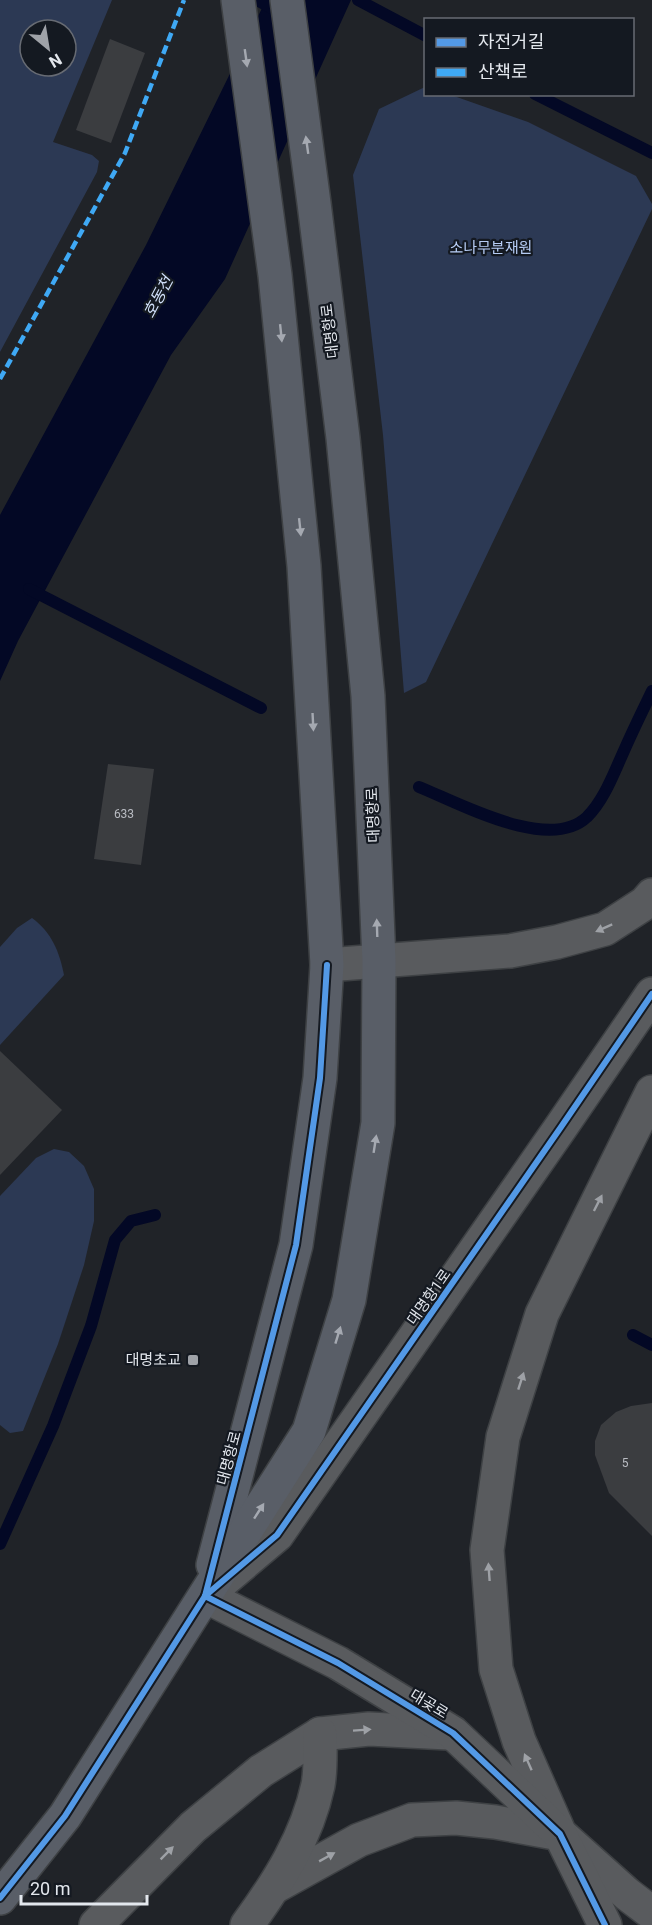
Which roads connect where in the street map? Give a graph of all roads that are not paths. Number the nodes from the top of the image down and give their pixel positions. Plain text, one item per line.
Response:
1 (238, 0) edge
2 (287, 0) edge
3 (652, 895) edge
4 (379, 961) junction
5 (327, 965) junction
6 (652, 994) edge
7 (652, 1092) edge
8 (205, 1596) junction
9 (453, 1733) junction
10 (320, 1734) junction
11 (560, 1834) junction
12 (276, 1886) junction
13 (0, 1899) edge
14 (652, 1913) edge
15 (96, 1925) edge
16 (247, 1925) edge
17 (605, 1925) edge

1 -> 5 main road, 대명항로
4 -> 2 main road, 대명항로
3 -> 4 street
4 - 5 street
8 -> 4 main road, 대명항로
5 - 8 main road, 대명항로
6 - 8 street, 대명항1로
11 -> 7 street
8 - 9 street, 대곶로
8 - 13 main road, 대명항로
10 -> 9 street
9 - 11 street, 대곶로
10 - 12 street
15 -> 10 street
12 -> 11 street
11 - 14 street
11 - 17 street, 대곶로
12 - 16 street

